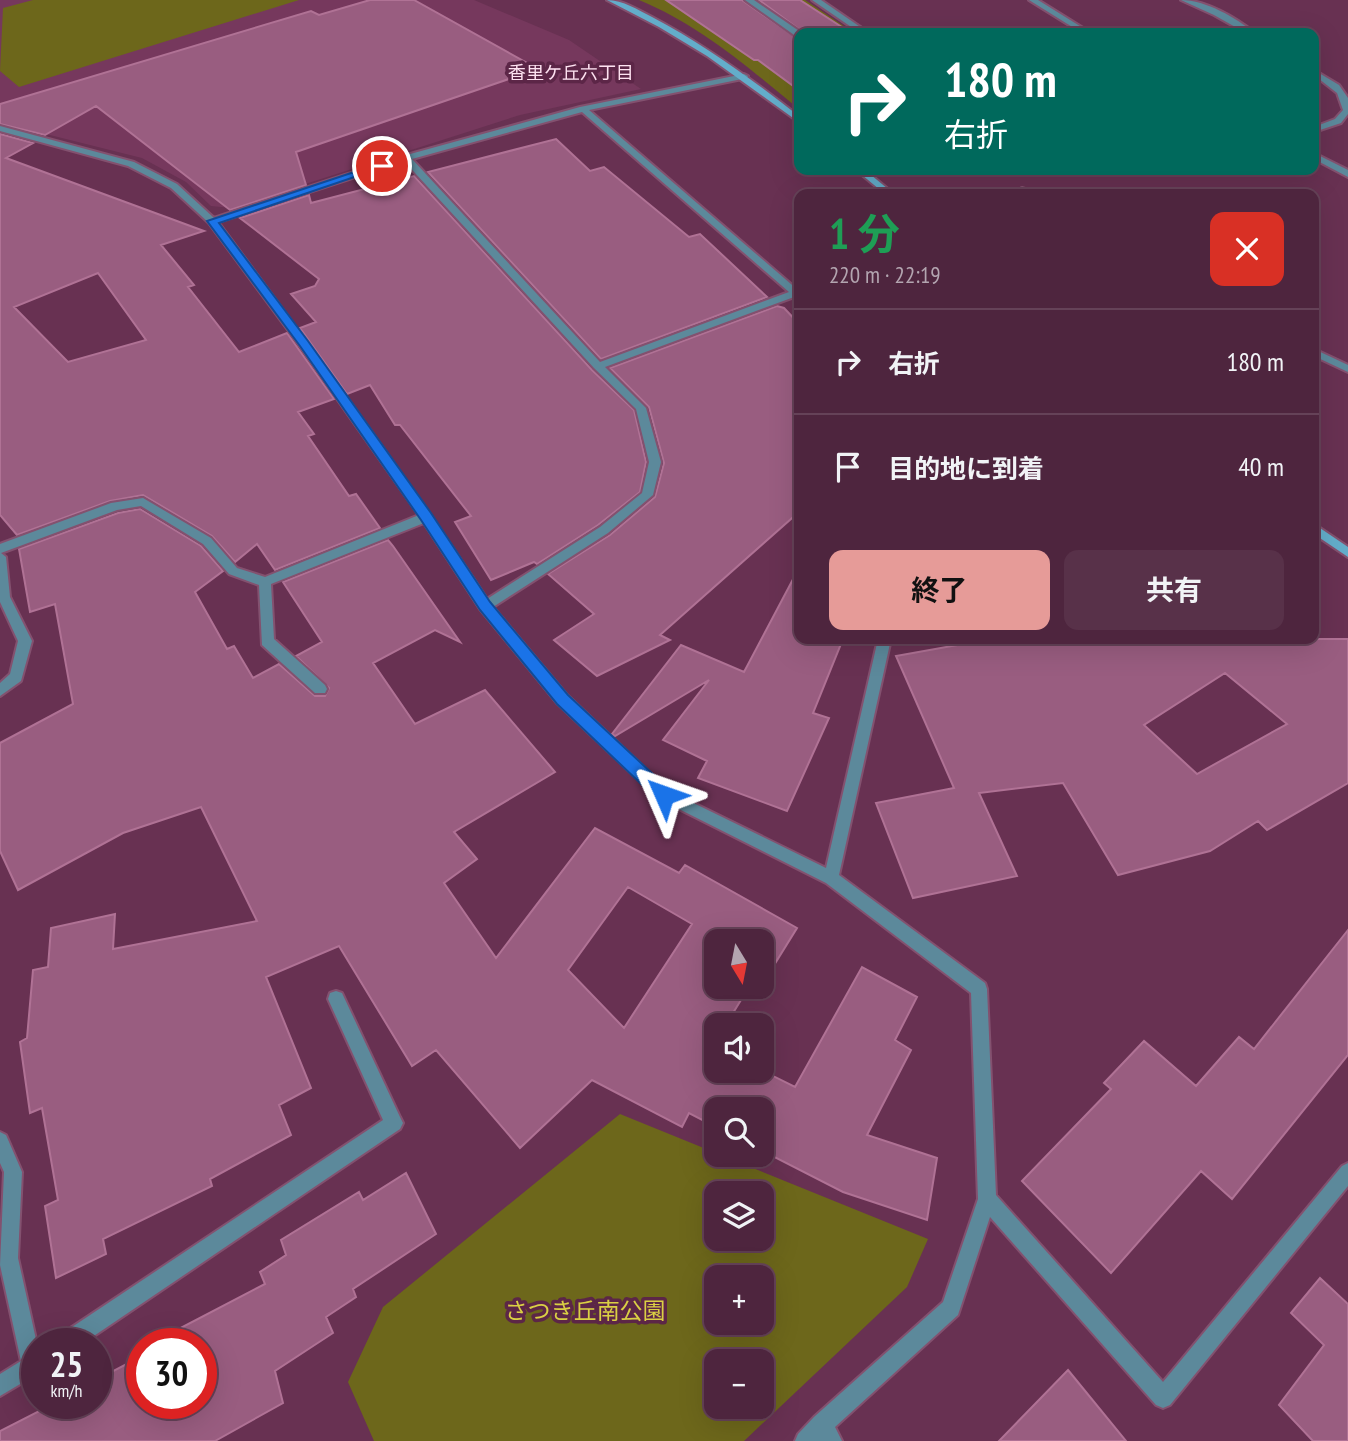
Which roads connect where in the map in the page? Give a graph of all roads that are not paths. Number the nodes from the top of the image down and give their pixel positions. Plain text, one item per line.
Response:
1 (611, 0) edge
2 (749, 0) edge
3 (816, 0) edge
4 (1034, 0) edge
5 (1185, 0) edge
6 (858, 28) edge
7 (1079, 28) edge
8 (1242, 28) edge
9 (794, 31) edge
10 (1319, 75) edge
11 (744, 76) junction
12 (583, 109) junction
13 (794, 116) edge
14 (1344, 118) edge
15 (0, 128) edge
16 (1319, 128) edge
17 (406, 158) junction
18 (1319, 158) edge
19 (1348, 174) edge
20 (866, 175) edge
21 (884, 189) edge
22 (212, 221) junction
23 (794, 292) edge
24 (794, 296) edge
25 (1319, 354) edge
26 (598, 366) junction
27 (1348, 369) edge
28 (426, 517) junction
29 (1319, 532) edge
30 (0, 549) edge
31 (1348, 553) edge
32 (0, 557) edge
33 (265, 582) junction
34 (485, 606) junction
35 (884, 644) edge
36 (320, 689) dead end
37 (0, 691) edge
38 (831, 878) junction
39 (336, 999) dead end
40 (0, 1142) edge
41 (1348, 1172) edge
42 (987, 1199) junction
43 (26, 1328) edge
44 (88, 1328) edge
45 (21, 1372) edge
46 (0, 1386) edge
47 (827, 1432) edge
48 (804, 1441) edge

1 - 11 street
2 - 9 street
3 - 6 street
4 - 7 street
5 - 8 street
10 - 14 street
11 - 12 street
11 - 13 street
12 - 17 street
12 - 23 street
14 - 16 street
15 - 22 street
17 - 22 street
17 - 26 street
18 - 19 street
20 - 21 street
22 - 28 street
24 - 26 street
25 - 27 street
26 - 34 street
28 - 33 street
28 - 34 street
29 - 31 street
30 - 33 street
32 - 37 street
33 - 36 street
34 - 38 street
35 - 38 street
38 - 42 street
39 - 44 street
40 - 43 street
41 - 42 street
42 - 47 street
45 - 46 street
47 - 48 street

